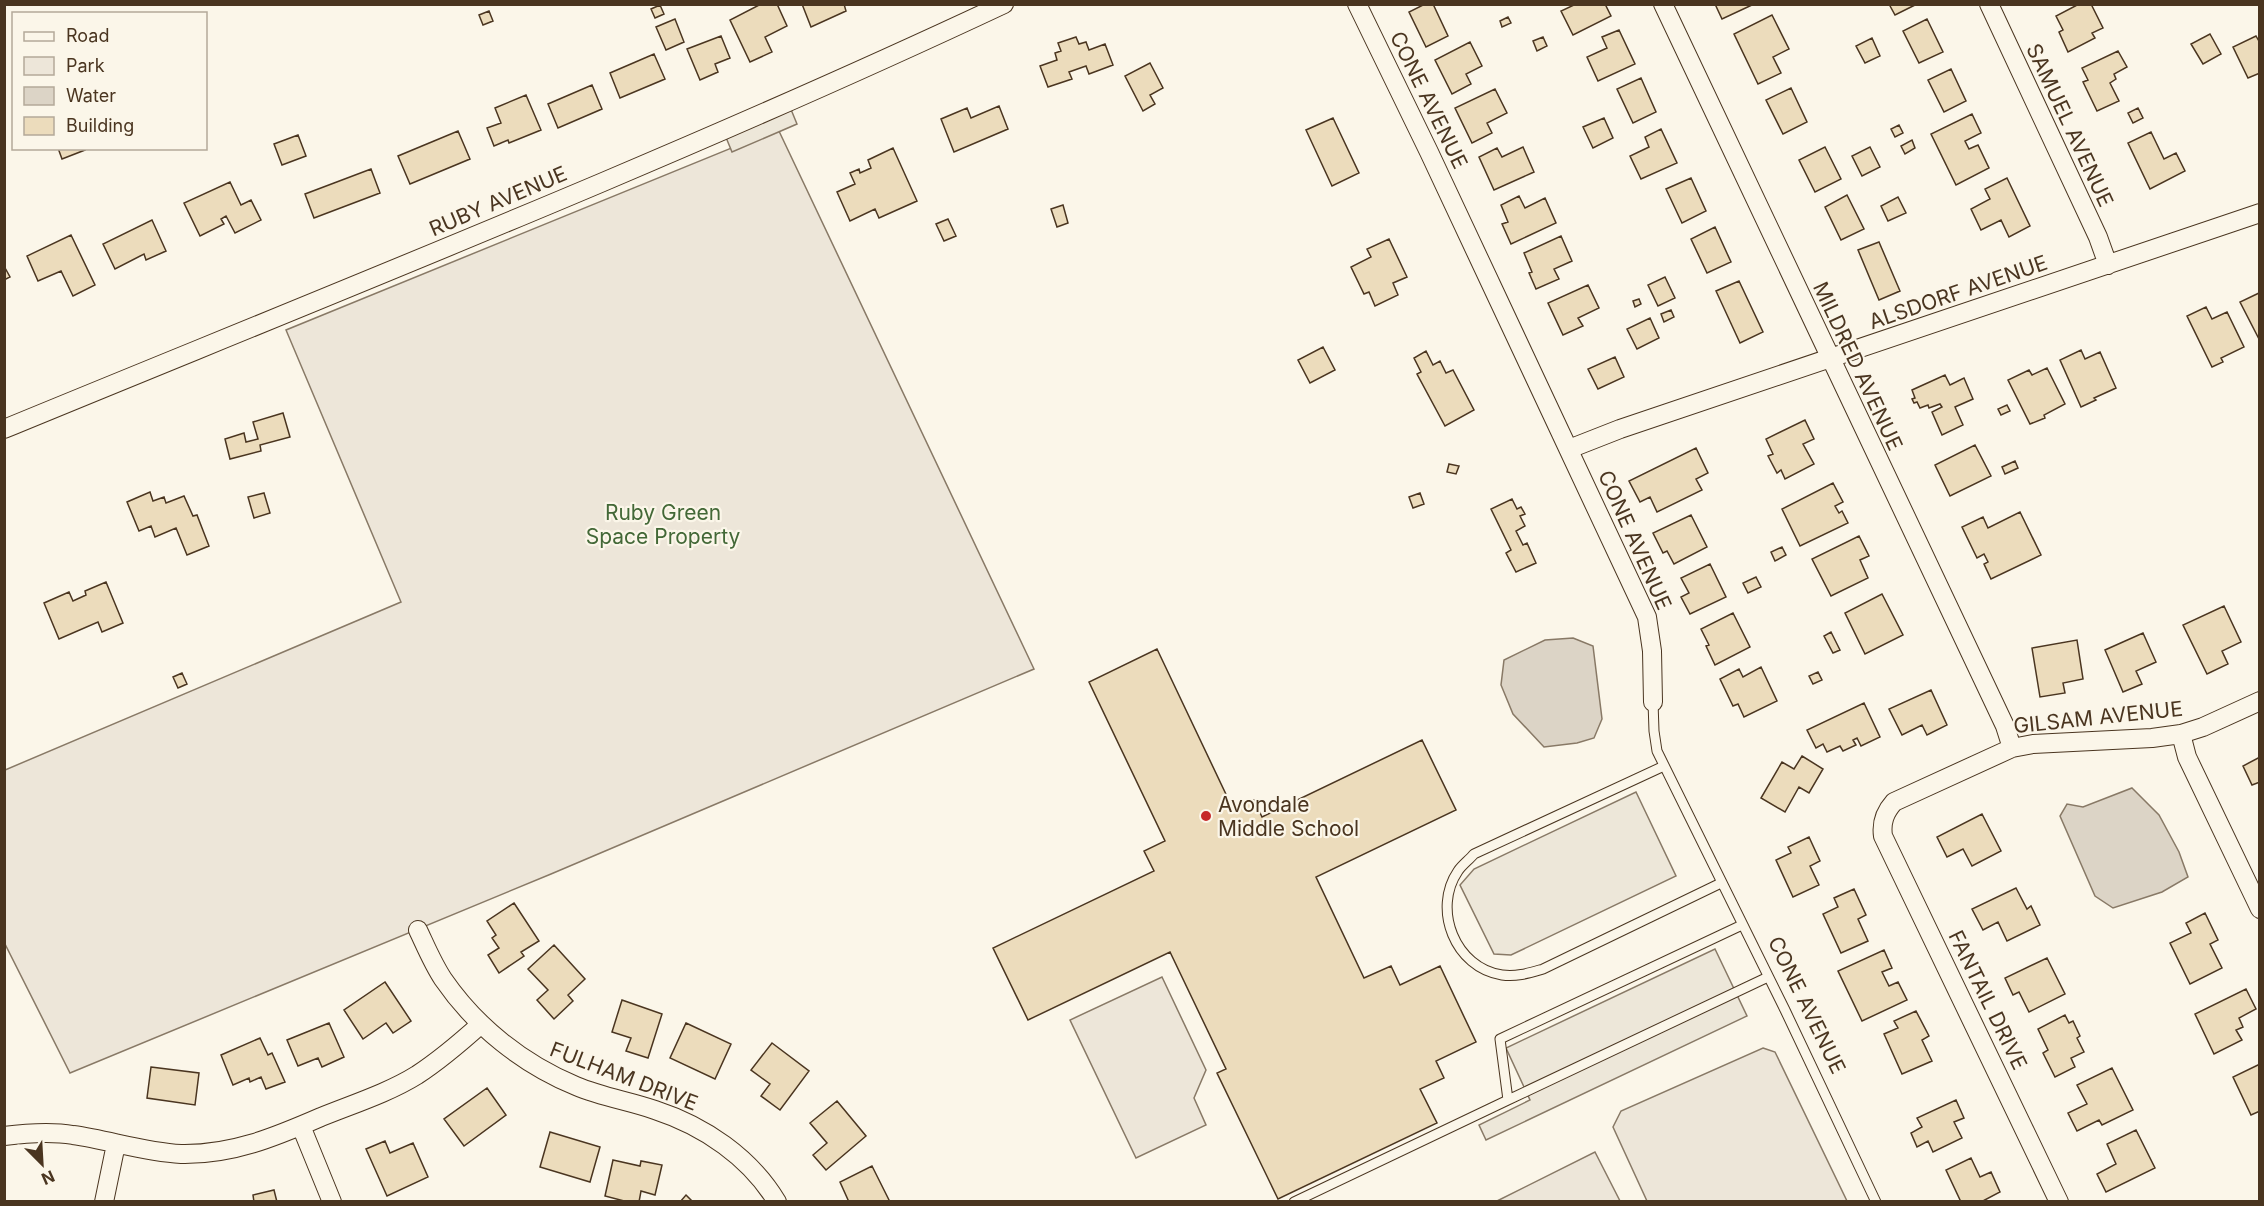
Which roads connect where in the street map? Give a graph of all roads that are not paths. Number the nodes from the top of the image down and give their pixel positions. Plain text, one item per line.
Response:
1 (1004, 4) edge
2 (1357, 4) edge
3 (1663, 4) edge
4 (1989, 4) edge
5 (2259, 213) edge
6 (2108, 265) junction
7 (1830, 359) junction
8 (4, 429) edge
9 (1569, 449) junction
10 (2259, 701) edge
11 (1653, 702) joint
12 (2181, 734) junction
13 (2012, 748) junction
14 (1664, 766) junction
15 (1884, 818) joint
16 (1721, 883) junction
17 (2259, 909) edge
18 (1742, 925) junction
19 (418, 930) dead end
20 (1768, 977) junction
21 (481, 1023) junction
22 (1508, 1100) junction
23 (301, 1126) junction
24 (4, 1136) edge
25 (116, 1144) junction
26 (104, 1202) edge
27 (332, 1202) edge
28 (777, 1202) edge
29 (1294, 1202) edge
30 (1876, 1202) edge
31 (2059, 1202) edge

1 - 8 street, RUBY AVENUE
2 - 9 street, CONE AVENUE
3 - 7 street, MILDRED AVENUE
4 - 6 street, SAMUEL AVENUE
5 - 6 street, ALSDORF AVENUE
6 - 7 street, ALSDORF AVENUE
7 - 9 street, ALSDORF AVENUE
7 - 13 street, MILDRED AVENUE
9 - 11 street, CONE AVENUE
10 - 12 street, GILSAM AVENUE
11 - 14 lane, CONE AVENUE
12 - 13 street, GILSAM AVENUE
12 - 17 street
13 - 15 street, GILSAM AVENUE
14 - 16 lane, CONE AVENUE
14 - 16 lane
15 - 31 street, FANTAIL DRIVE
16 - 18 lane, CONE AVENUE
18 - 20 lane, CONE AVENUE
18 - 22 lane
19 - 21 street, FULHAM DRIVE
20 - 22 lane
20 - 30 lane, CONE AVENUE
21 - 23 street
21 - 28 street, FULHAM DRIVE
22 - 29 lane
23 - 25 street
23 - 27 street
24 - 25 street
25 - 26 street

